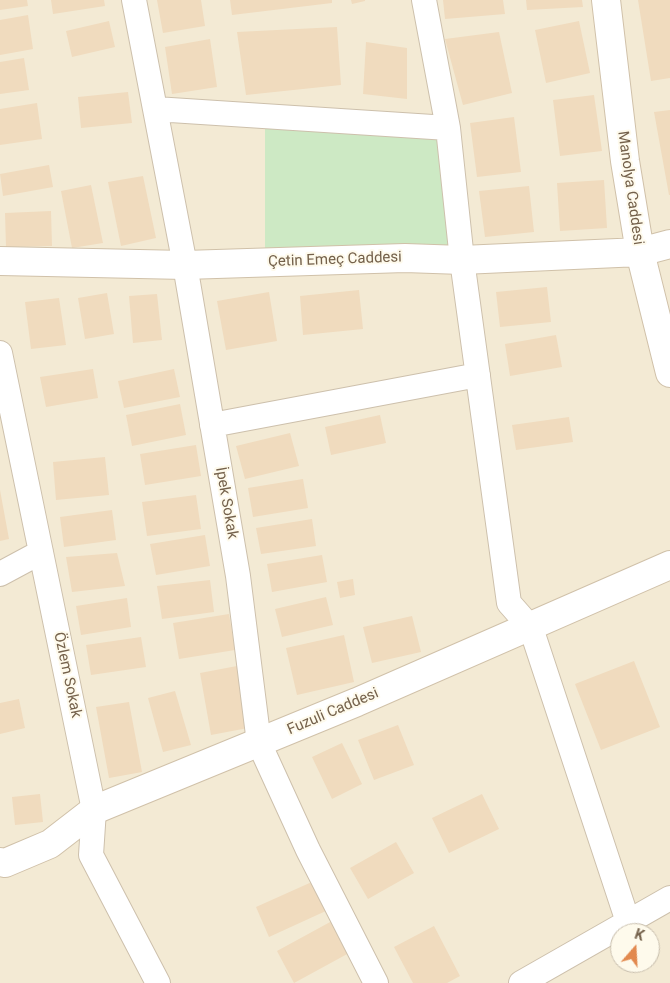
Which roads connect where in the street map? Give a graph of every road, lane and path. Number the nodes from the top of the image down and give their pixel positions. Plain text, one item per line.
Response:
1 (134, 0) edge
2 (424, 0) edge
3 (606, 0) edge
4 (155, 109) junction
5 (448, 128) junction
6 (670, 244) edge
7 (640, 252) junction
8 (462, 260) junction
9 (0, 261) edge
10 (185, 265) junction
11 (0, 354) edge
12 (670, 373) edge
13 (478, 375) junction
14 (212, 425) junction
15 (41, 552) junction
16 (670, 565) edge
17 (0, 574) edge
18 (531, 628) junction
19 (259, 743) junction
20 (94, 810) junction
21 (0, 862) edge
22 (670, 898) edge
23 (628, 922) junction
24 (158, 983) edge
25 (376, 983) edge
26 (521, 983) edge

1 - 4 street, İpek Sokak
2 - 5 street
3 - 7 street, Manolya Caddesi
4 - 5 street
4 - 10 street, İpek Sokak
5 - 8 street
6 - 7 street, Çetin Emeç Caddesi
7 - 8 street, Çetin Emeç Caddesi
7 - 12 street, Manolya Caddesi
8 - 10 street, Çetin Emeç Caddesi
8 - 13 street
9 - 10 street, Çetin Emeç Caddesi
10 - 14 street, İpek Sokak
11 - 15 street, Özlem Sokak
13 - 14 street
13 - 18 street
14 - 19 street, İpek Sokak
15 - 17 street
15 - 20 street, Özlem Sokak
16 - 18 street, Fuzuli Caddesi
18 - 19 street, Fuzuli Caddesi
18 - 23 street
19 - 20 street, Fuzuli Caddesi
19 - 25 street, İpek Sokak
20 - 21 street, Fuzuli Caddesi
20 - 24 street, Özlem Sokak
22 - 23 street
23 - 26 street

